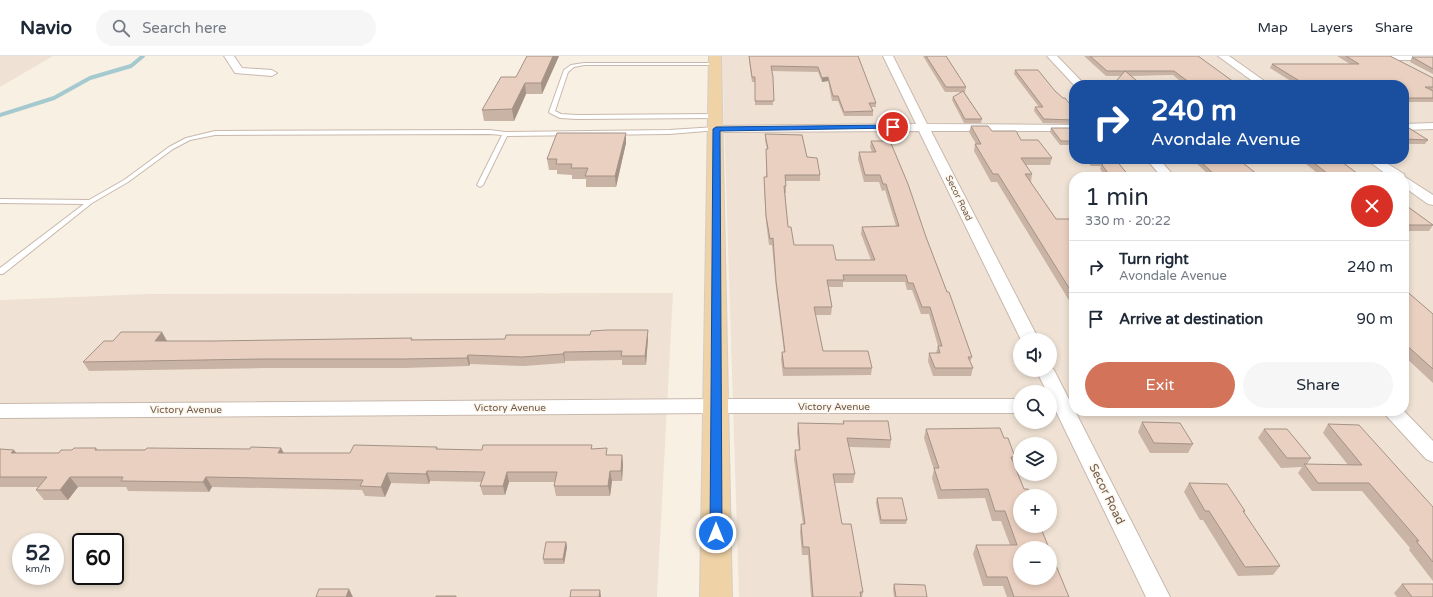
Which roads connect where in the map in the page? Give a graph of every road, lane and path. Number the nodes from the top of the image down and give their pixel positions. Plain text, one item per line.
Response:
1 (229, 56) edge
2 (888, 56) edge
3 (1052, 56) edge
4 (1223, 56) edge
5 (1390, 56) edge
6 (1433, 57) edge
7 (715, 60) edge
8 (1412, 68) edge
9 (272, 72) dead end
10 (1075, 80) edge
11 (1258, 80) edge
12 (716, 123) junction
13 (1433, 126) edge
14 (924, 127) junction
15 (1409, 127) edge
16 (1069, 128) edge
17 (505, 134) junction
18 (1157, 164) edge
19 (1380, 164) edge
20 (1164, 172) edge
21 (1392, 172) edge
22 (1409, 184) edge
23 (480, 185) dead end
24 (0, 201) edge
25 (1433, 201) edge
26 (90, 202) junction
27 (0, 272) edge
28 (1027, 333) edge
29 (1048, 377) edge
30 (716, 406) junction
31 (1013, 406) edge
32 (1062, 406) edge
33 (0, 411) edge
34 (1397, 416) edge
35 (1433, 454) edge
36 (716, 597) edge
37 (1158, 597) edge

1 - 9 street
2 - 14 street, Secor Road
3 - 10 street
4 - 11 street
5 - 6 street
5 - 8 street
7 - 12 main road
7 - 12 lane
12 - 14 street
12 - 17 lane
12 - 30 main road
13 - 15 street
14 - 16 street
14 - 28 street, Secor Road
17 - 23 lane
17 - 26 lane
18 - 20 street
19 - 21 street
22 - 25 street
24 - 26 lane
26 - 27 lane
29 - 32 street, Secor Road
30 - 31 street, Victory Avenue
30 - 33 street, Victory Avenue
30 - 36 main road
32 - 37 street, Secor Road
34 - 35 street

